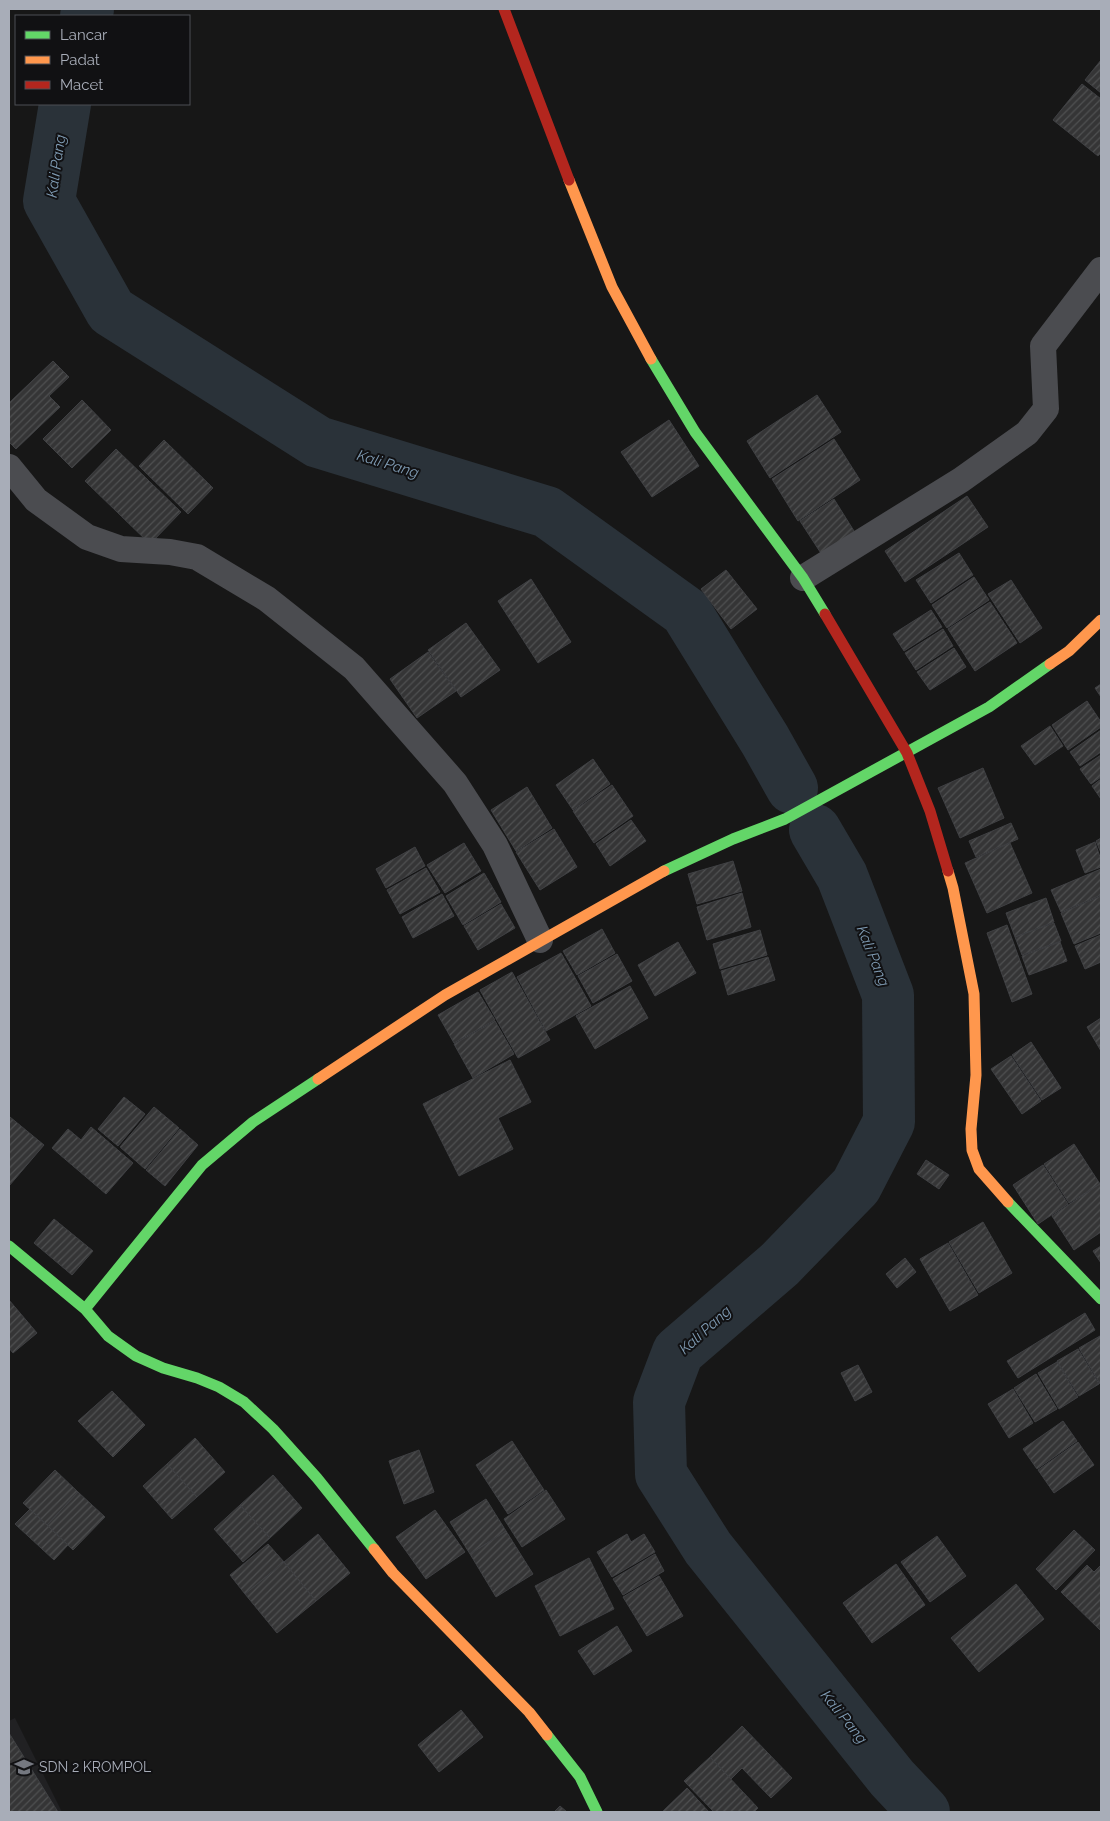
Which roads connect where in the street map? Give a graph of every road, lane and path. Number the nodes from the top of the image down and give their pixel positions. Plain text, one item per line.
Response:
1 (504, 9) edge
2 (1101, 270) edge
3 (9, 467) edge
4 (803, 578) junction
5 (1101, 620) edge
6 (906, 753) junction
7 (540, 940) junction
8 (9, 1246) edge
9 (1101, 1299) edge
10 (85, 1309) junction
11 (597, 1812) edge

1 - 4 street
2 - 4 street
3 - 7 street
4 - 6 street
5 - 6 street
6 - 7 street
6 - 9 street
7 - 10 street
8 - 10 street
10 - 11 street

